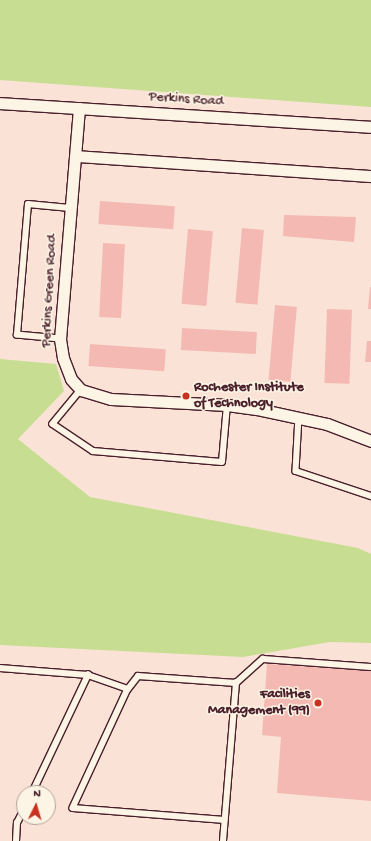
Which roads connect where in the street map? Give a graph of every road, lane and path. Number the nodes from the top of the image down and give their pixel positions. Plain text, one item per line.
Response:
1 (0, 102) edge
2 (79, 108) junction
3 (371, 127) edge
4 (76, 156) junction
5 (371, 176) edge
6 (70, 208) junction
7 (60, 339) junction
8 (81, 390) junction
9 (227, 405) junction
10 (299, 416) junction
11 (371, 441) edge
12 (371, 496) edge
13 (371, 667) edge
14 (0, 668) edge
15 (88, 675) junction
16 (236, 683) junction
17 (128, 689) junction
18 (36, 785) edge
19 (225, 820) junction
20 (17, 825) edge
21 (16, 841) edge
22 (223, 841) edge

1 - 2 street, Perkins Road
2 - 3 street, Perkins Road
2 - 4 street, Perkins Green Road
4 - 5 street
4 - 6 street, Perkins Green Road
6 - 7 street, Perkins Green Road
6 - 7 lane
7 - 8 street, Perkins Green Road
8 - 9 street
8 - 9 lane
9 - 10 street
10 - 11 street
10 - 12 lane
13 - 16 lane
14 - 15 lane
15 - 17 lane
15 - 18 lane
16 - 17 lane
16 - 19 lane
17 - 19 lane
19 - 22 lane
20 - 21 lane

